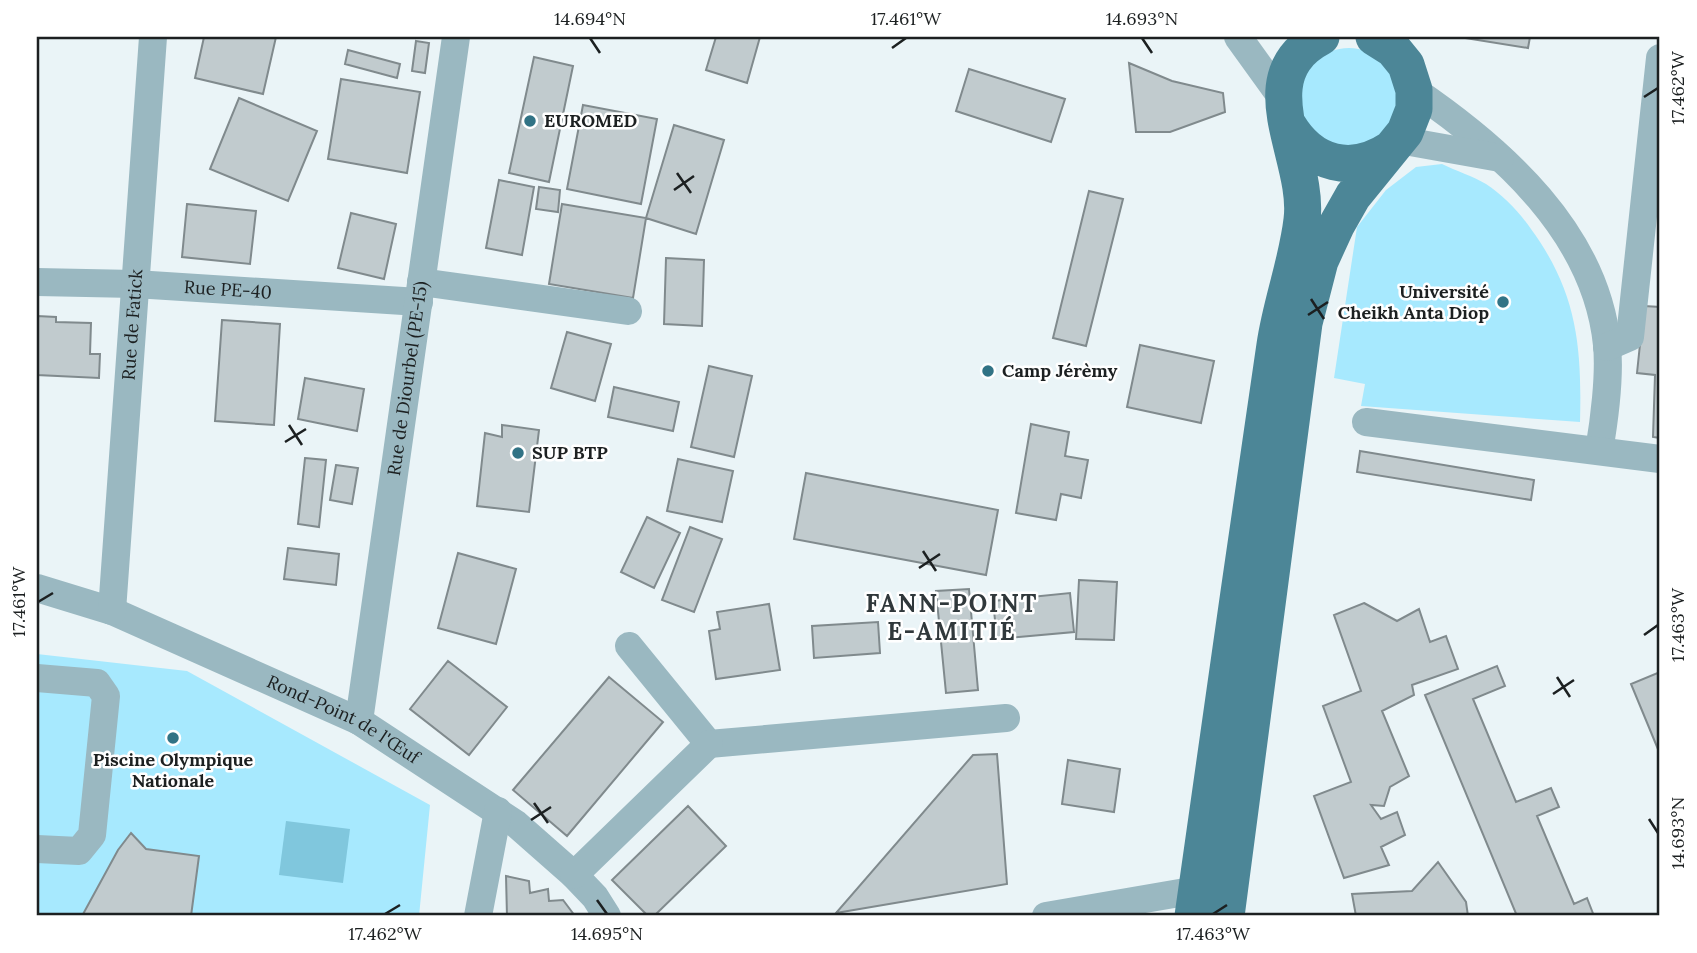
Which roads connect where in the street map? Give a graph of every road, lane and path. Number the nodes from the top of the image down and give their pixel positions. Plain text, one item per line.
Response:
1 (153, 37) edge
2 (456, 37) edge
3 (1238, 37) edge
4 (1307, 40) edge
5 (1397, 55) edge
6 (1660, 58) edge
7 (1285, 111) junction
8 (1395, 145) junction
9 (1503, 159) junction
10 (37, 282) edge
11 (135, 284) junction
12 (420, 292) junction
13 (628, 311) dead end
14 (1607, 346) junction
15 (1366, 422) dead end
16 (1599, 451) junction
17 (1660, 459) edge
18 (37, 588) edge
19 (112, 611) junction
20 (629, 646) dead end
21 (37, 678) edge
22 (1006, 718) dead end
23 (359, 720) junction
24 (709, 744) junction
25 (498, 811) junction
26 (37, 849) edge
27 (574, 876) junction
28 (1195, 903) edge
29 (478, 916) edge
30 (607, 916) edge
31 (1046, 916) edge
32 (1226, 916) edge

1 - 11 street, Rue de Fatick
2 - 12 street, Rue de Diourbel (PE-15)
3 - 7 street
4 - 7 main road
5 - 8 main road
5 - 9 street
6 - 14 street
7 - 8 main road
7 - 28 main road
8 - 9 street
8 - 32 main road
9 - 14 street
10 - 11 street, Rue PE-40
11 - 12 street, Rue PE-40
11 - 19 street, Rue de Fatick
12 - 13 street, Rue PE-40
12 - 23 street, Rue de Diourbel (PE-15)
14 - 16 street
15 - 16 street
16 - 17 street
18 - 19 street, Rond-Point de l'Œuf
19 - 23 street, Rond-Point de l'Œuf
20 - 24 street
21 - 26 street
22 - 24 street
23 - 25 street, Rond-Point de l'Œuf
24 - 27 street
25 - 27 street, Rond-Point de l'Œuf
25 - 29 street
27 - 30 street, Rond-Point de l'Œuf
28 - 31 street

